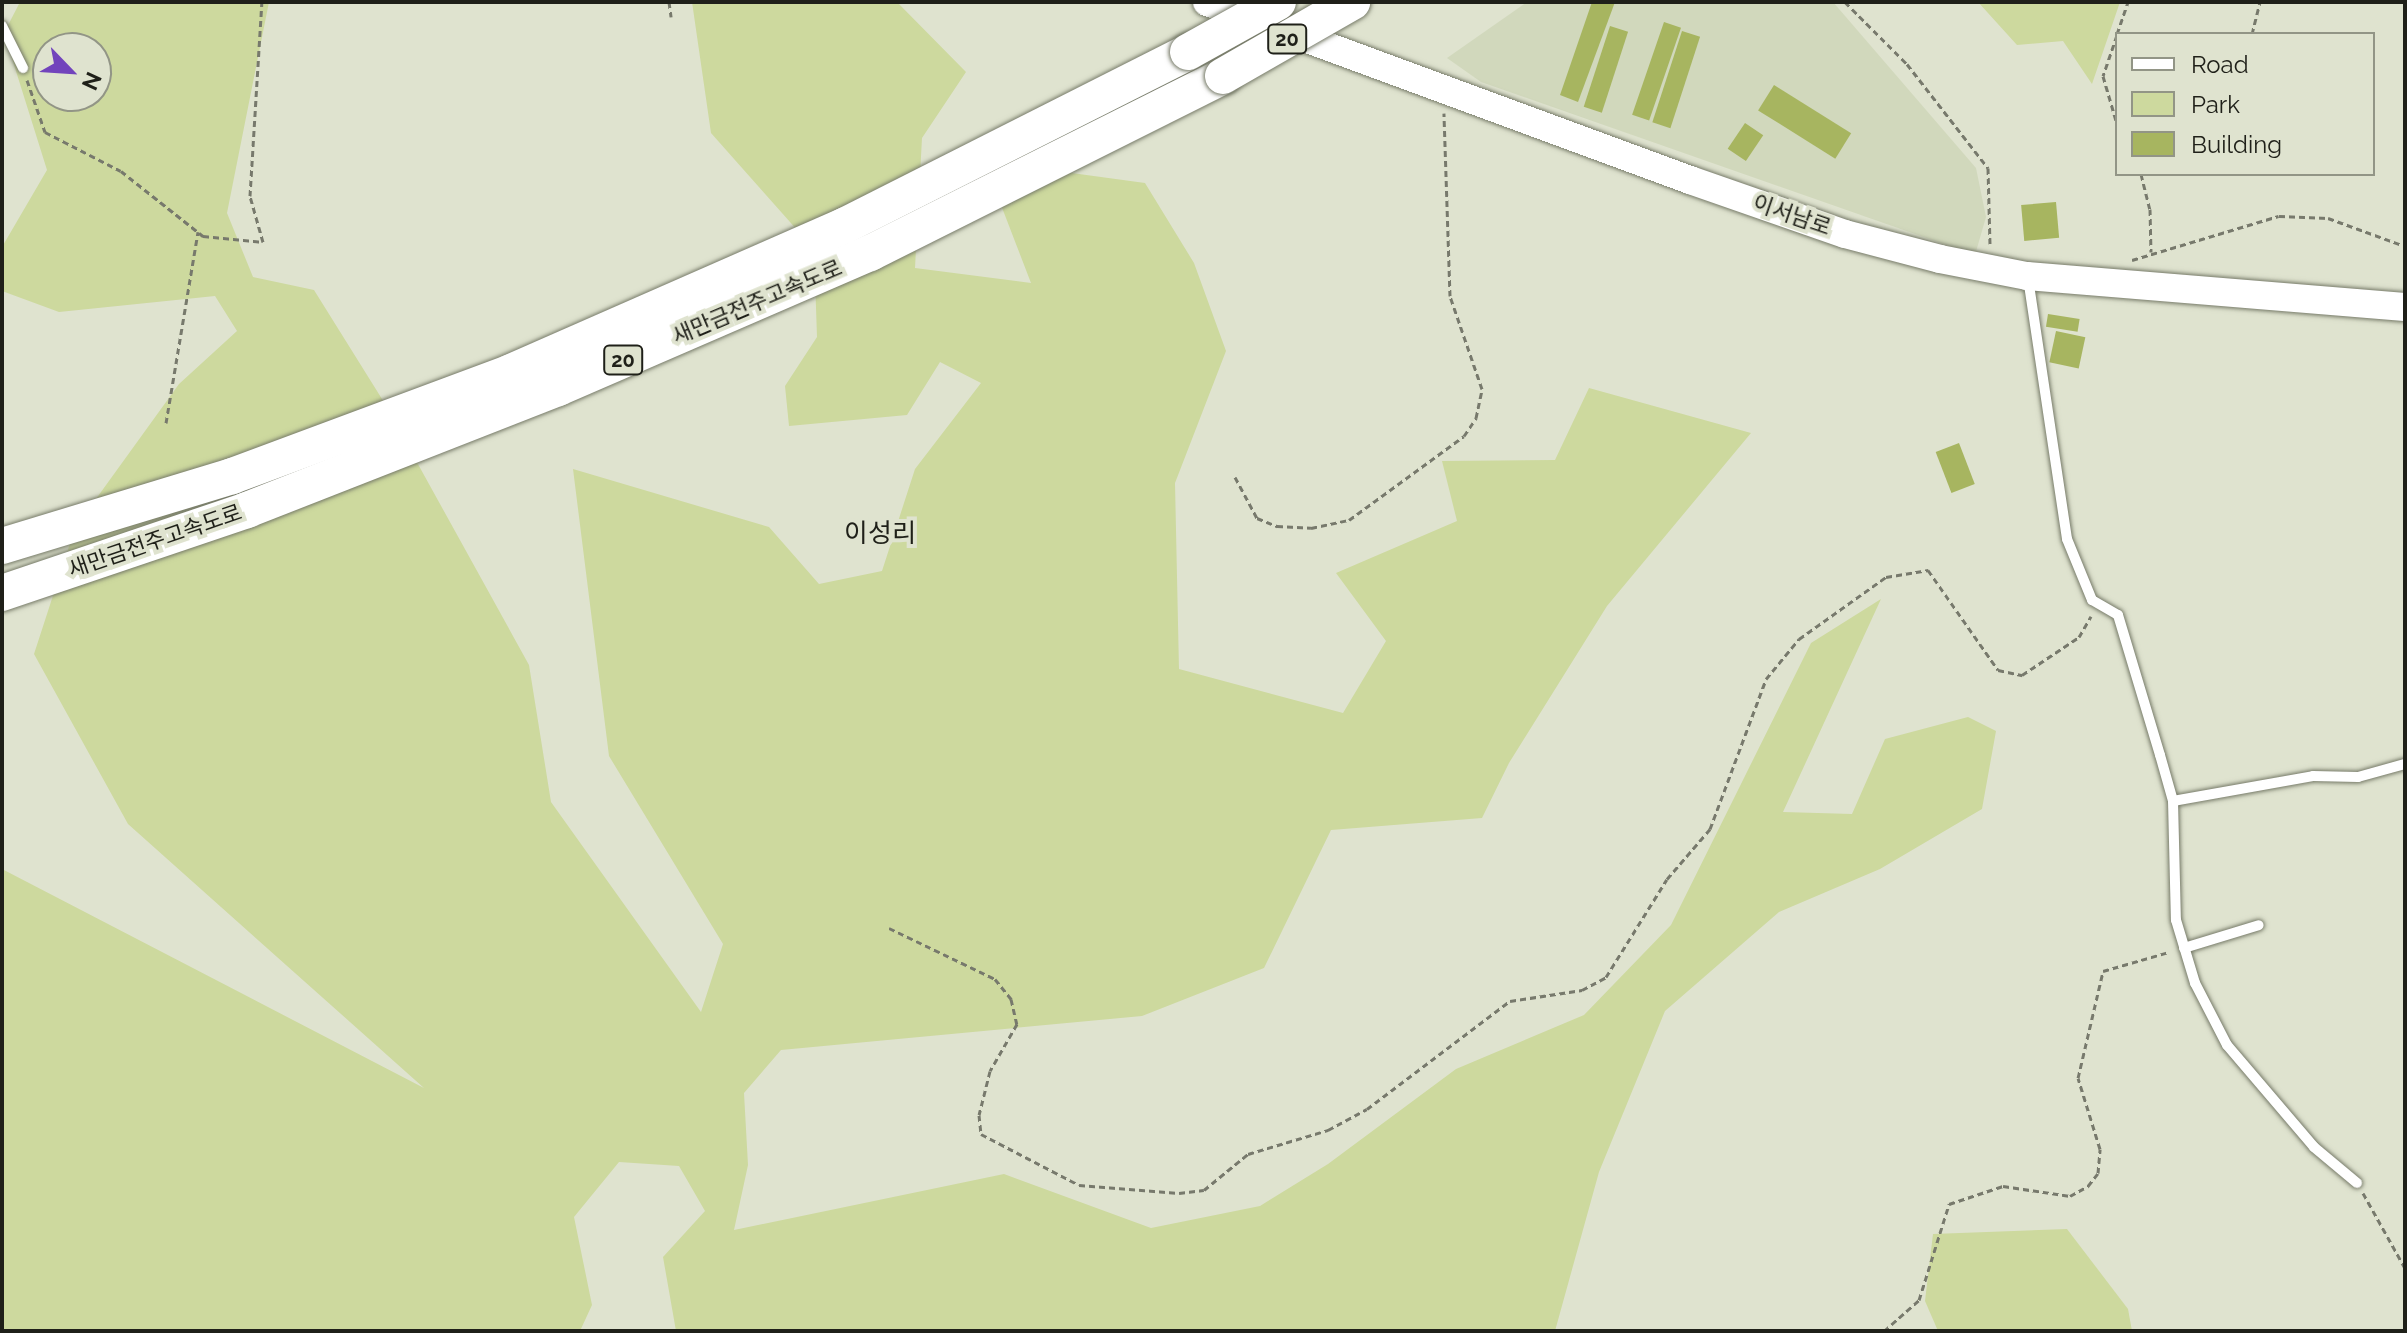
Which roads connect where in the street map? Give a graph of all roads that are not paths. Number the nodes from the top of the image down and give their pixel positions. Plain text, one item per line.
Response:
1 (1207, 2) edge
2 (1278, 2) edge
3 (1352, 2) edge
4 (2, 26) edge
5 (23, 68) road end
6 (2027, 276) junction
7 (2405, 307) edge
8 (2, 546) edge
9 (2, 593) edge
10 (2405, 764) edge
11 (2173, 801) junction
12 (2259, 925) dead end
13 (2184, 948) junction
14 (2357, 1183) road end

1 - 6 main road, 이서남로
2 - 8 highway, 새만금전주고속도로 / 20, bridge
3 - 9 highway, 새만금전주고속도로 / 20, bridge
4 - 5 lane
6 - 7 main road, 이서남로
6 - 11 lane
10 - 11 lane
11 - 13 lane
12 - 13 lane
13 - 14 lane

